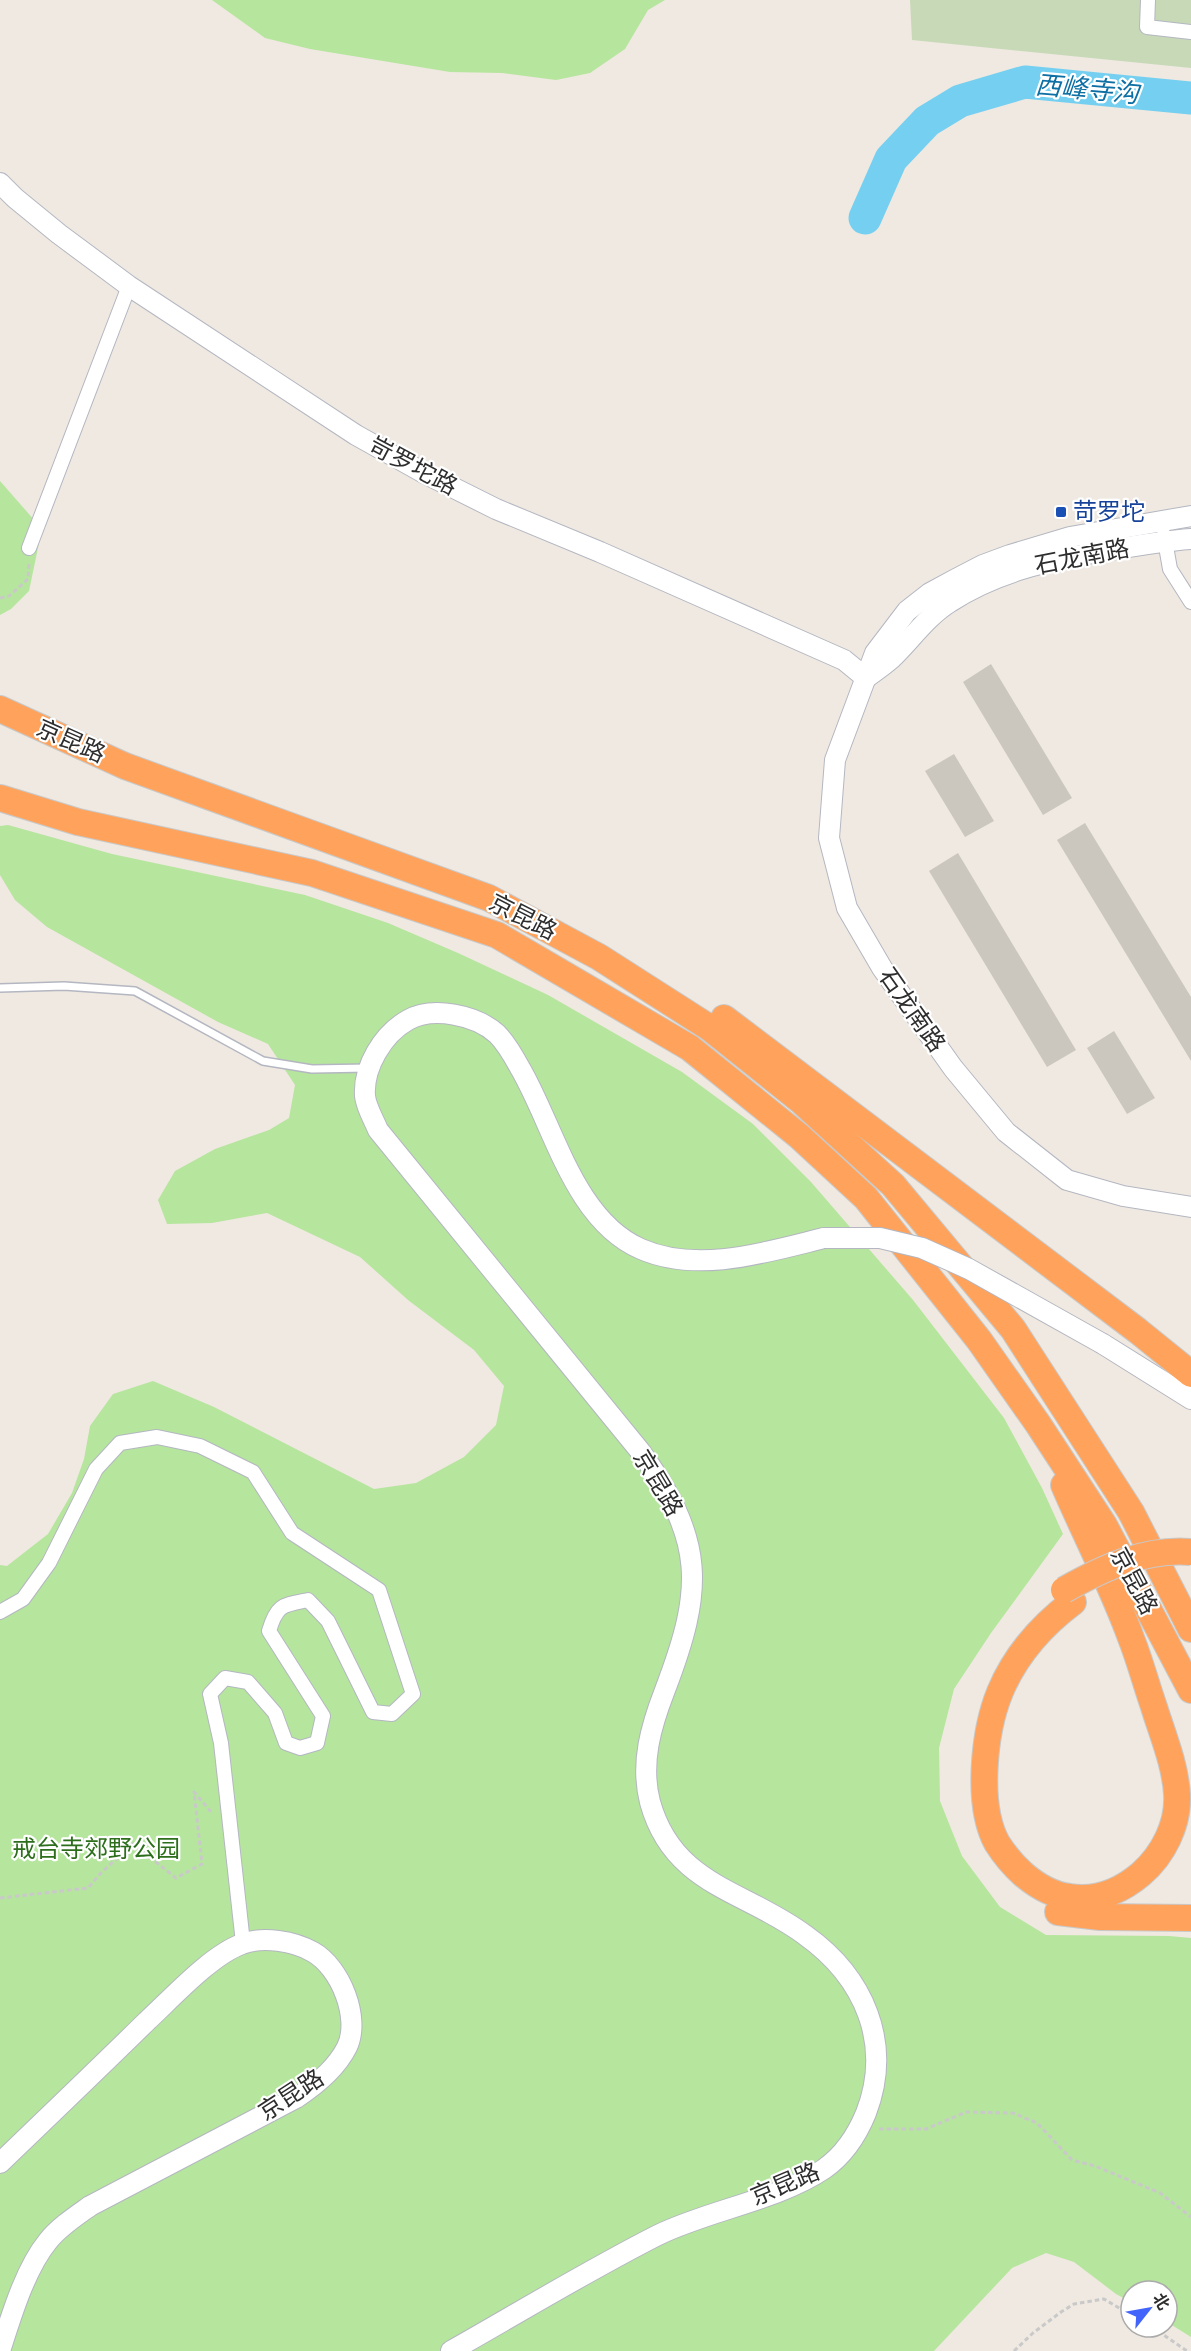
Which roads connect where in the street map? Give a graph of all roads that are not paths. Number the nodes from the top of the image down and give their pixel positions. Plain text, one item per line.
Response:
1 (1148, 0) edge
2 (1191, 32) edge
3 (0, 183) edge
4 (129, 286) junction
5 (1191, 516) edge
6 (1160, 521) junction
7 (1191, 539) edge
8 (1165, 541) junction
9 (29, 548) road end
10 (1191, 603) edge
11 (866, 678) junction
12 (0, 709) edge
13 (0, 798) edge
14 (599, 957) junction
15 (0, 988) edge
16 (369, 1068) junction
17 (1191, 1207) edge
18 (1191, 1374) edge
19 (1191, 1399) edge
20 (1038, 1424) junction
21 (1191, 1552) edge
22 (1191, 1567) edge
23 (1068, 1596) junction
24 (0, 1611) edge
25 (1191, 1629) edge
26 (1191, 1690) edge
27 (1191, 1918) edge
28 (243, 1943) junction
29 (0, 2163) edge
30 (0, 2351) edge
31 (451, 2351) edge

1 - 2 street
3 - 4 main road, 岢罗坨路
4 - 9 street
4 - 11 main road, 岢罗坨路
5 - 6 main road, 石龙南路
6 - 8 street
6 - 11 main road, 石龙南路
7 - 8 main road, 石龙南路
8 - 10 street
8 - 11 main road, 石龙南路
11 - 17 main road, 石龙南路
12 - 14 highway, 京昆路
13 - 20 highway, 京昆路
14 - 18 highway
14 - 25 highway, 京昆路
15 - 16 lane
16 - 19 main road, 京昆路, bridge
16 - 31 main road, 京昆路
20 - 23 highway
20 - 26 highway, 京昆路
21 - 23 highway, bridge
22 - 23 highway
23 - 27 highway
24 - 28 street
28 - 29 main road, 京昆路
28 - 30 main road, 京昆路

